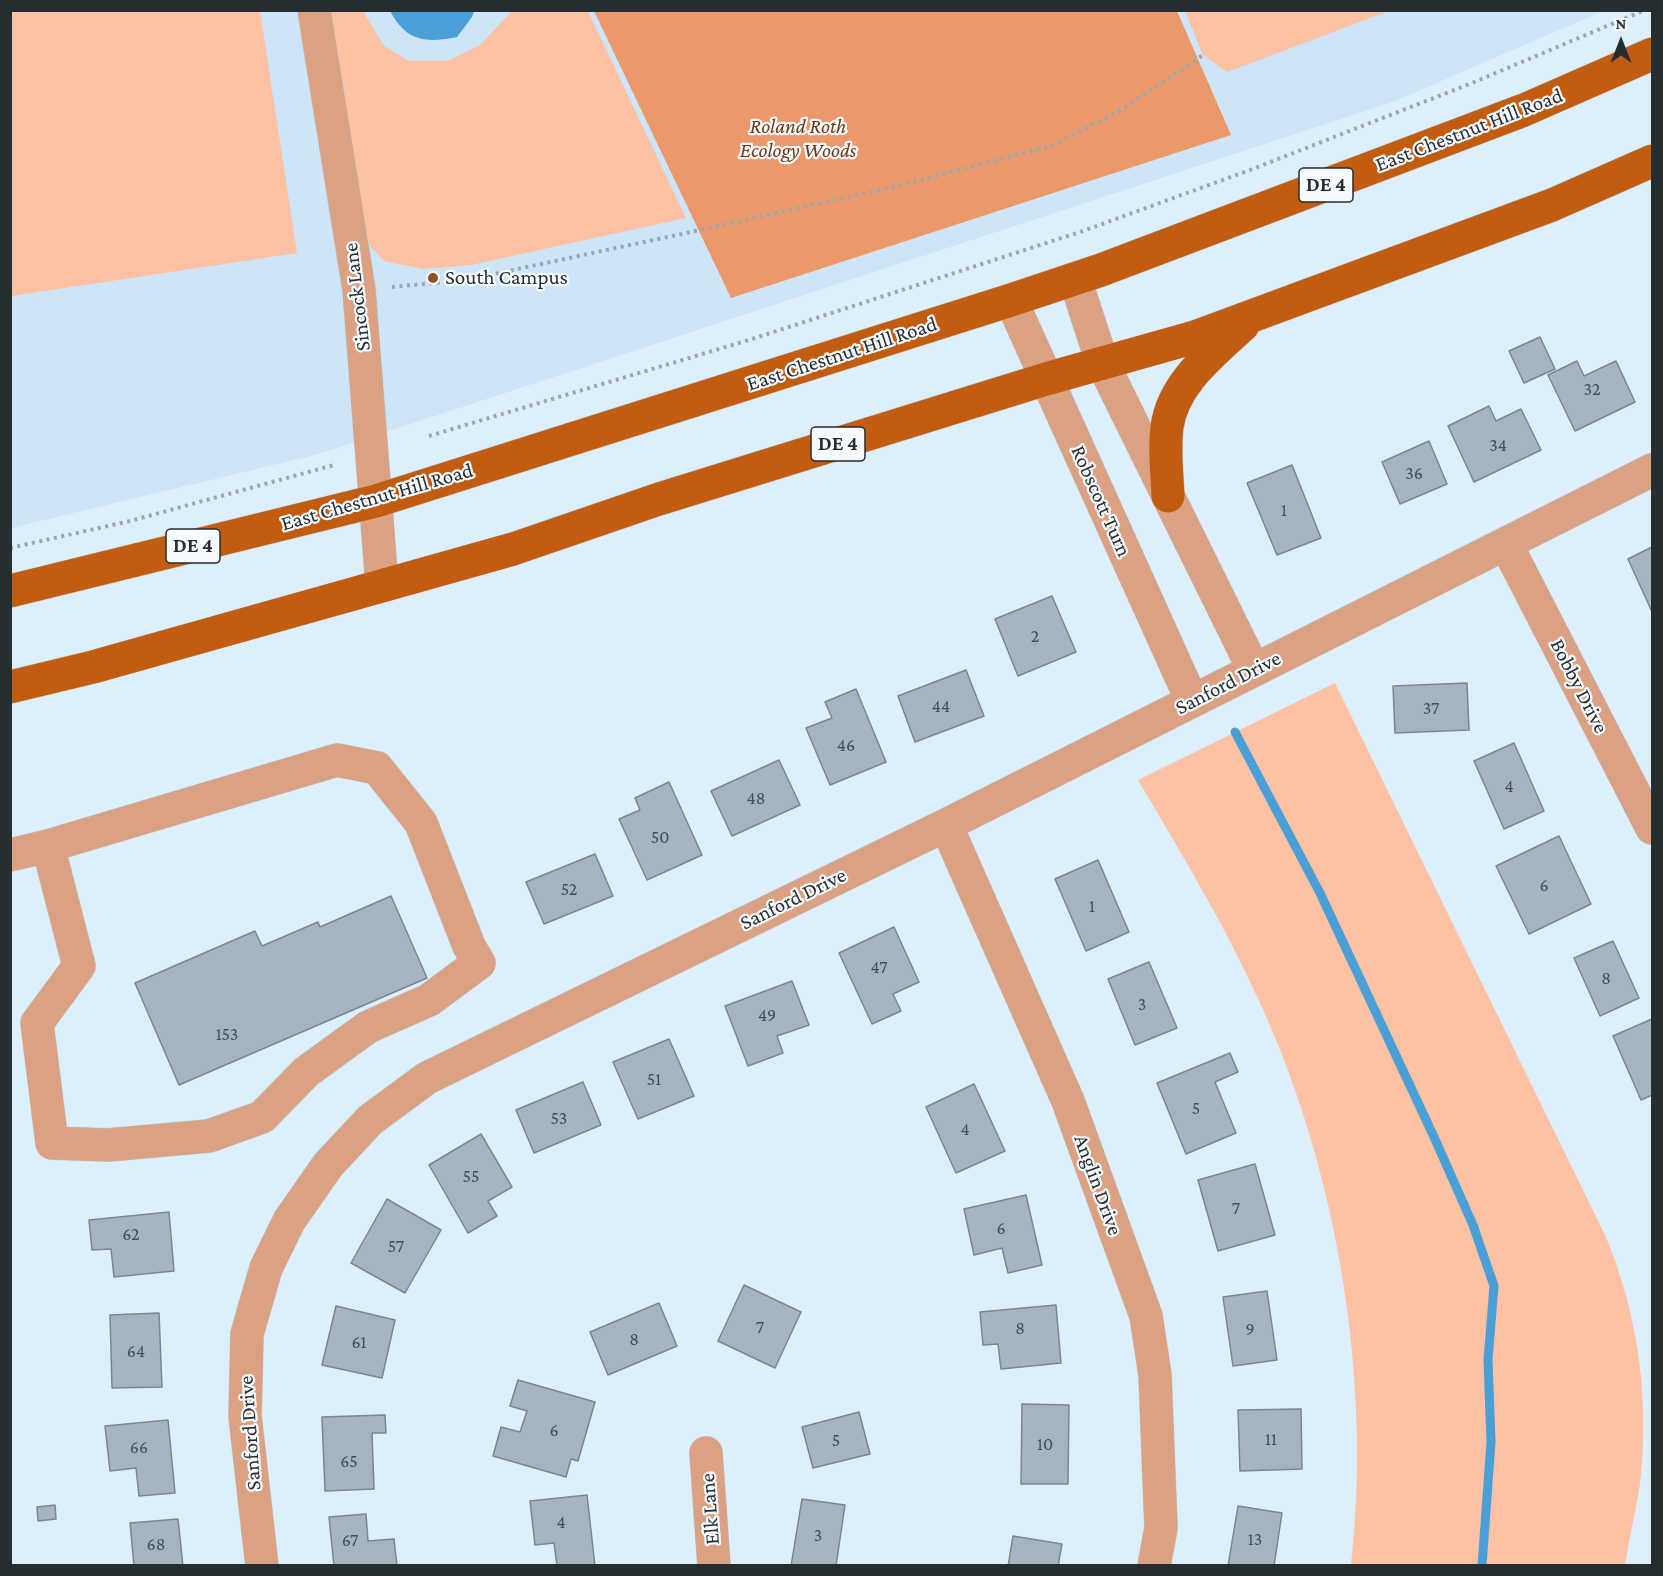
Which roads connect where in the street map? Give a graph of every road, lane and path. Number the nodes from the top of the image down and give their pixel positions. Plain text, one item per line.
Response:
1 (314, 10) edge
2 (1645, 10) edge
3 (1653, 54) edge
4 (1203, 56) dead end
5 (1653, 161) edge
6 (1075, 279) junction
7 (358, 290) junction
8 (1011, 300) junction
9 (1252, 316) junction
10 (1102, 362) junction
11 (1046, 379) junction
12 (429, 436) dead end
13 (334, 465) dead end
14 (1653, 470) edge
15 (1168, 496) junction
16 (376, 501) junction
17 (1506, 544) junction
18 (10, 549) edge
19 (382, 585) junction
20 (10, 591) edge
21 (1254, 670) junction
22 (10, 687) edge
23 (1192, 701) junction
24 (946, 825) junction
25 (1653, 828) edge
26 (48, 846) junction
27 (10, 855) edge
28 (706, 1453) dead end
29 (262, 1566) edge
30 (714, 1566) edge
31 (1154, 1566) edge

1 - 7 street, Sincock Lane
2 - 12 path
3 - 6 main road, East Chestnut Hill Road / DE 4
4 - 7 path
5 - 9 main road, DE 4
6 - 8 main road, East Chestnut Hill Road / DE 4
6 - 10 street
7 - 16 street, Sincock Lane
8 - 11 street, Robscott Turn
8 - 16 main road, East Chestnut Hill Road / DE 4
9 - 10 main road, DE 4
9 - 15 main road
10 - 11 main road, DE 4
10 - 15 street
11 - 19 main road, DE 4
11 - 23 street, Robscott Turn
13 - 18 path
14 - 17 street, Sanford Drive
15 - 21 street
16 - 19 street, Sincock Lane
16 - 20 main road, East Chestnut Hill Road / DE 4
17 - 21 street, Sanford Drive
17 - 25 street, Bobby Drive
19 - 22 main road, DE 4
21 - 23 street, Sanford Drive
23 - 24 street, Sanford Drive
24 - 29 street, Sanford Drive
24 - 31 street, Anglin Drive
26 - 26 street
26 - 27 street
28 - 30 street, Elk Lane

